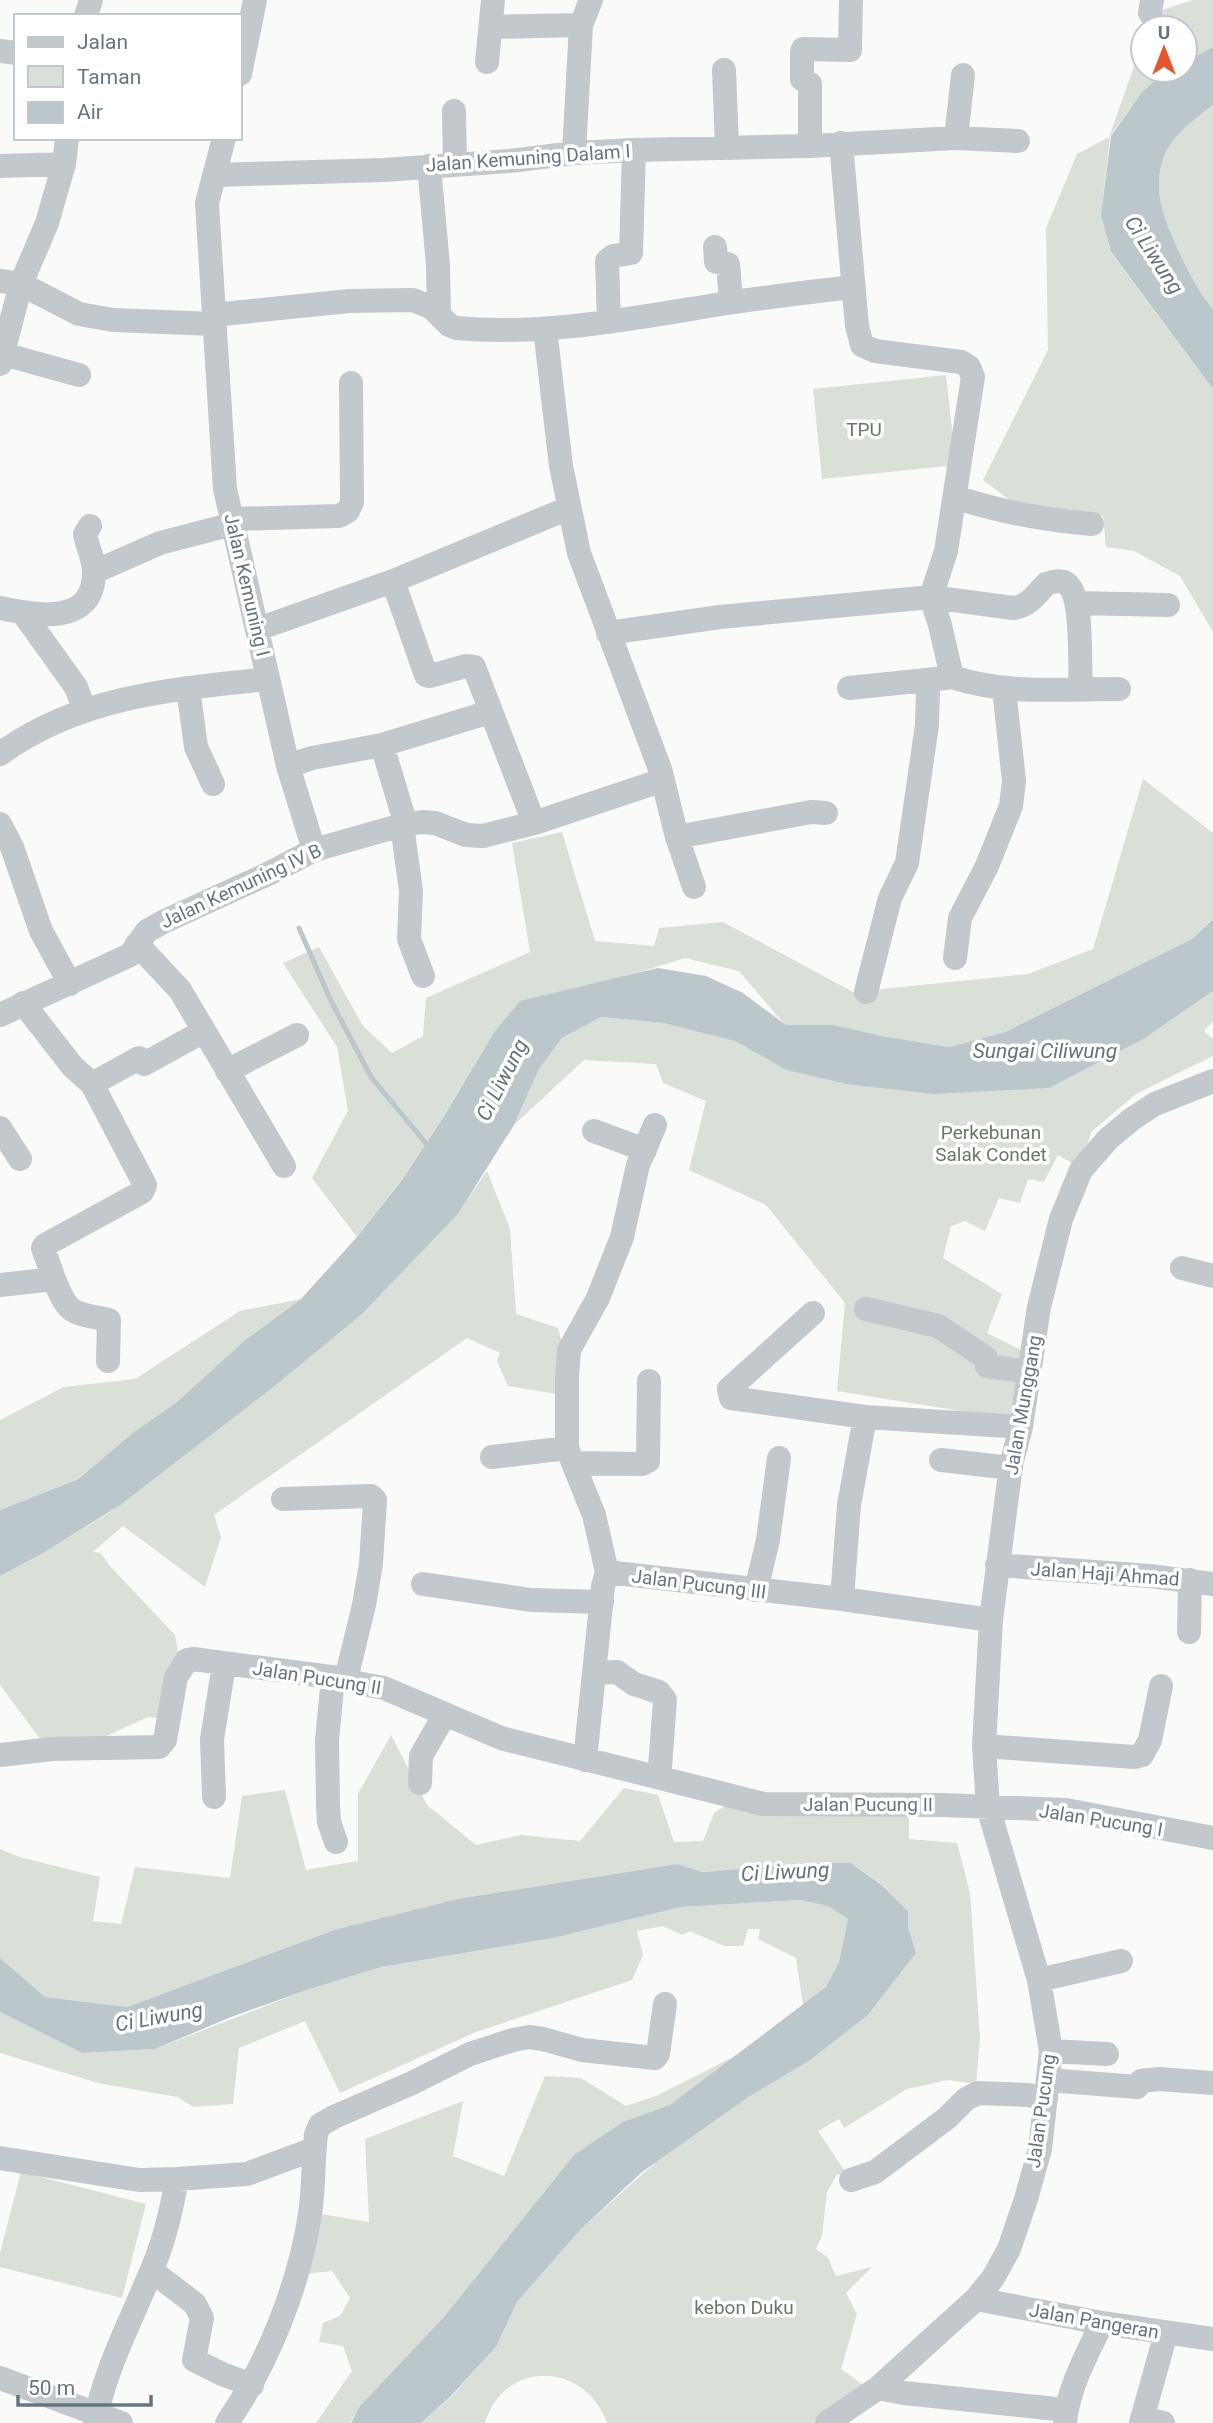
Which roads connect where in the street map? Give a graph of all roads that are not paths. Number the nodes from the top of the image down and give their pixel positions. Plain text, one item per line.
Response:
1 (255, 0) edge
2 (493, 0) edge
3 (591, 0) edge
4 (851, 0) edge
5 (581, 25) junction
6 (491, 27) junction
7 (242, 60) edge
8 (487, 62) dead end
9 (724, 70) dead end
10 (963, 75) dead end
11 (454, 111) dead end
12 (956, 138) junction
13 (67, 140) edge
14 (224, 140) edge
15 (1018, 141) dead end
16 (841, 143) junction
17 (810, 146) junction
18 (727, 147) junction
19 (634, 150) junction
20 (574, 153) junction
21 (64, 164) junction
22 (455, 164) junction
23 (0, 166) edge
24 (429, 166) junction
25 (215, 175) junction
26 (715, 247) dead end
27 (11, 283) edge
28 (853, 287) junction
29 (732, 302) junction
30 (439, 315) junction
31 (214, 320) junction
32 (609, 322) junction
33 (545, 329) junction
34 (2, 359) edge
35 (79, 375) dead end
36 (351, 383) dead end
37 (955, 496) junction
38 (569, 508) junction
39 (232, 522) junction
40 (1092, 524) dead end
41 (90, 526) dead end
42 (94, 572) junction
43 (393, 581) junction
44 (931, 597) junction
45 (1077, 603) junction
46 (1168, 605) dead end
47 (12, 610) edge
48 (258, 629) junction
49 (608, 633) junction
50 (268, 679) junction
51 (942, 679) junction
52 (188, 688) junction
53 (849, 688) dead end
54 (1004, 689) junction
55 (1080, 689) junction
56 (1119, 689) dead end
57 (85, 711) junction
58 (490, 712) junction
59 (382, 745) junction
60 (0, 754) edge
61 (288, 765) junction
62 (663, 780) junction
63 (213, 784) dead end
64 (826, 813) dead end
65 (534, 823) junction
66 (0, 824) edge
67 (404, 825) junction
68 (677, 837) junction
69 (314, 850) junction
70 (694, 887) dead end
71 (137, 944) junction
72 (955, 958) dead end
73 (423, 976) dead end
74 (70, 984) junction
75 (866, 992) dead end
76 (23, 1003) junction
77 (0, 1015) edge
78 (204, 1031) junction
79 (297, 1035) dead end
80 (227, 1071) junction
81 (1213, 1082) edge
82 (92, 1084) junction
83 (655, 1125) dead end
84 (0, 1128) edge
85 (594, 1130) dead end
86 (645, 1150) junction
87 (20, 1159) dead end
88 (285, 1166) dead end
89 (1182, 1268) dead end
90 (1213, 1276) edge
91 (54, 1279) junction
92 (0, 1285) edge
93 (866, 1308) dead end
94 (813, 1313) dead end
95 (108, 1361) dead end
96 (1029, 1372) junction
97 (649, 1381) dead end
98 (865, 1417) junction
99 (1021, 1427) junction
100 (571, 1456) junction
101 (492, 1457) dead end
102 (779, 1458) dead end
103 (941, 1460) dead end
104 (1011, 1468) junction
105 (283, 1499) dead end
106 (997, 1565) junction
107 (607, 1572) junction
108 (1202, 1582) edge
109 (423, 1584) dead end
110 (756, 1590) junction
111 (842, 1599) junction
112 (601, 1602) junction
113 (991, 1619) junction
114 (1189, 1632) dead end
115 (224, 1665) junction
116 (596, 1673) junction
117 (340, 1679) junction
118 (1161, 1686) dead end
119 (445, 1714) junction
120 (984, 1745) junction
121 (0, 1755) edge
122 (585, 1760) junction
123 (660, 1767) dead end
124 (420, 1783) dead end
125 (214, 1797) dead end
126 (988, 1807) junction
127 (1213, 1838) edge
128 (336, 1842) dead end
129 (1121, 1961) dead end
130 (1038, 1980) junction
131 (665, 2004) dead end
132 (1051, 2051) junction
133 (1107, 2054) dead end
134 (1213, 2083) edge
135 (1047, 2090) junction
136 (314, 2149) junction
137 (0, 2158) edge
138 (177, 2179) junction
139 (851, 2180) dead end
140 (152, 2271) junction
141 (976, 2299) junction
142 (1102, 2323) junction
143 (1166, 2333) junction
144 (1213, 2339) edge
145 (0, 2378) edge
146 (252, 2385) junction
147 (878, 2388) junction
148 (1065, 2416) edge
149 (96, 2419) edge
150 (1149, 2421) edge
151 (121, 2423) edge
152 (227, 2423) edge
153 (827, 2423) edge

1 - 7 street
2 - 6 street
3 - 5 street
4 - 17 street
5 - 6 street
5 - 20 street
6 - 8 street
9 - 18 street
10 - 12 street
11 - 22 street
12 - 15 street, Jalan Kemuning Dalam I
12 - 16 street, Jalan Kemuning Dalam I
13 - 21 street
14 - 25 street, Jalan Kemuning I
16 - 17 street, Jalan Kemuning Dalam I
16 - 28 street
17 - 18 street, Jalan Kemuning Dalam I
18 - 19 street, Jalan Kemuning Dalam I
19 - 20 street, Jalan Kemuning Dalam I
19 - 32 street
20 - 22 street, Jalan Kemuning Dalam I
21 - 23 street
21 - 27 street
22 - 24 street, Jalan Kemuning Dalam I
24 - 25 street, Jalan Kemuning Dalam I
24 - 30 street
25 - 31 street, Jalan Kemuning I
26 - 29 street
27 - 31 street
27 - 34 street
28 - 29 street
28 - 37 street
29 - 32 street
30 - 31 street
30 - 33 street
31 - 39 street, Jalan Kemuning I
32 - 33 street
33 - 38 street
34 - 35 street
36 - 39 street
37 - 40 street
37 - 44 street
38 - 43 street
38 - 49 street
39 - 42 street
39 - 48 street, Jalan Kemuning I
41 - 42 street
42 - 47 street
43 - 48 street
43 - 58 street
44 - 45 street
44 - 49 street
44 - 51 street
45 - 46 street
45 - 55 street
47 - 57 street
48 - 50 street, Jalan Kemuning I
49 - 62 street
50 - 52 street
50 - 61 street, Jalan Kemuning I
51 - 53 street
51 - 54 street
51 - 75 street
52 - 57 street
52 - 63 street
54 - 55 street
54 - 72 street
55 - 56 street
57 - 60 street
58 - 59 street
58 - 65 street
59 - 61 street
59 - 67 street
61 - 69 street, Jalan Kemuning I
62 - 65 street, Jalan Kemuning IV B
62 - 68 street
64 - 68 street
65 - 67 street, Jalan Kemuning IV B
66 - 74 street
67 - 69 street, Jalan Kemuning IV B
67 - 73 street
68 - 70 street
69 - 71 street, Jalan Kemuning IV B
71 - 74 street, Jalan Kemuning IV B
71 - 78 street
74 - 76 street, Jalan Kemuning IV B
76 - 77 street, Jalan Kemuning IV B
76 - 82 street
78 - 80 street
78 - 82 street
79 - 80 street
80 - 88 street
81 - 96 street, Jalan Munggang
82 - 91 street
83 - 86 street, Jalan Pucung III
84 - 87 street
85 - 86 street
86 - 100 street, Jalan Pucung III
89 - 90 street
91 - 92 street
91 - 95 street
93 - 96 street
94 - 98 street
96 - 99 street, Jalan Munggang
97 - 100 street
98 - 99 street
98 - 111 street
99 - 104 street, Jalan Munggang
100 - 101 street
100 - 107 street, Jalan Pucung III
102 - 110 street
103 - 104 street
104 - 106 street, Jalan Munggang
105 - 117 street
106 - 108 street, Jalan Haji Ahmad
106 - 113 street, Jalan Munggang
107 - 110 street, Jalan Pucung III
107 - 112 street
108 - 114 street
109 - 112 street
110 - 111 street, Jalan Pucung III
111 - 113 street, Jalan Pucung III
112 - 116 street
113 - 120 street, Jalan Munggang
115 - 117 street, Jalan Pucung II
115 - 121 street, Jalan Pucung II
115 - 125 street
116 - 122 street
116 - 123 street
117 - 119 street, Jalan Pucung II
117 - 128 street
118 - 120 street
119 - 122 street, Jalan Pucung II
119 - 124 street
120 - 126 street, Jalan Munggang
122 - 126 street, Jalan Pucung II
126 - 127 street, Jalan Pucung I
126 - 130 street, Jalan Pucung
129 - 130 street
130 - 132 street, Jalan Pucung
131 - 136 street
132 - 133 street
132 - 135 street, Jalan Pucung
134 - 135 street
135 - 139 street
135 - 141 street, Jalan Pucung
136 - 138 street
136 - 146 street
137 - 138 street
138 - 140 street
140 - 146 street
140 - 149 street
141 - 142 street, Jalan Pangeran
141 - 147 street, Jalan Pucung
142 - 143 street, Jalan Pangeran
142 - 148 street
143 - 144 street, Jalan Pangeran
143 - 150 street
145 - 149 street
146 - 152 street
147 - 148 street
147 - 153 street, Jalan Pucung
149 - 151 street

